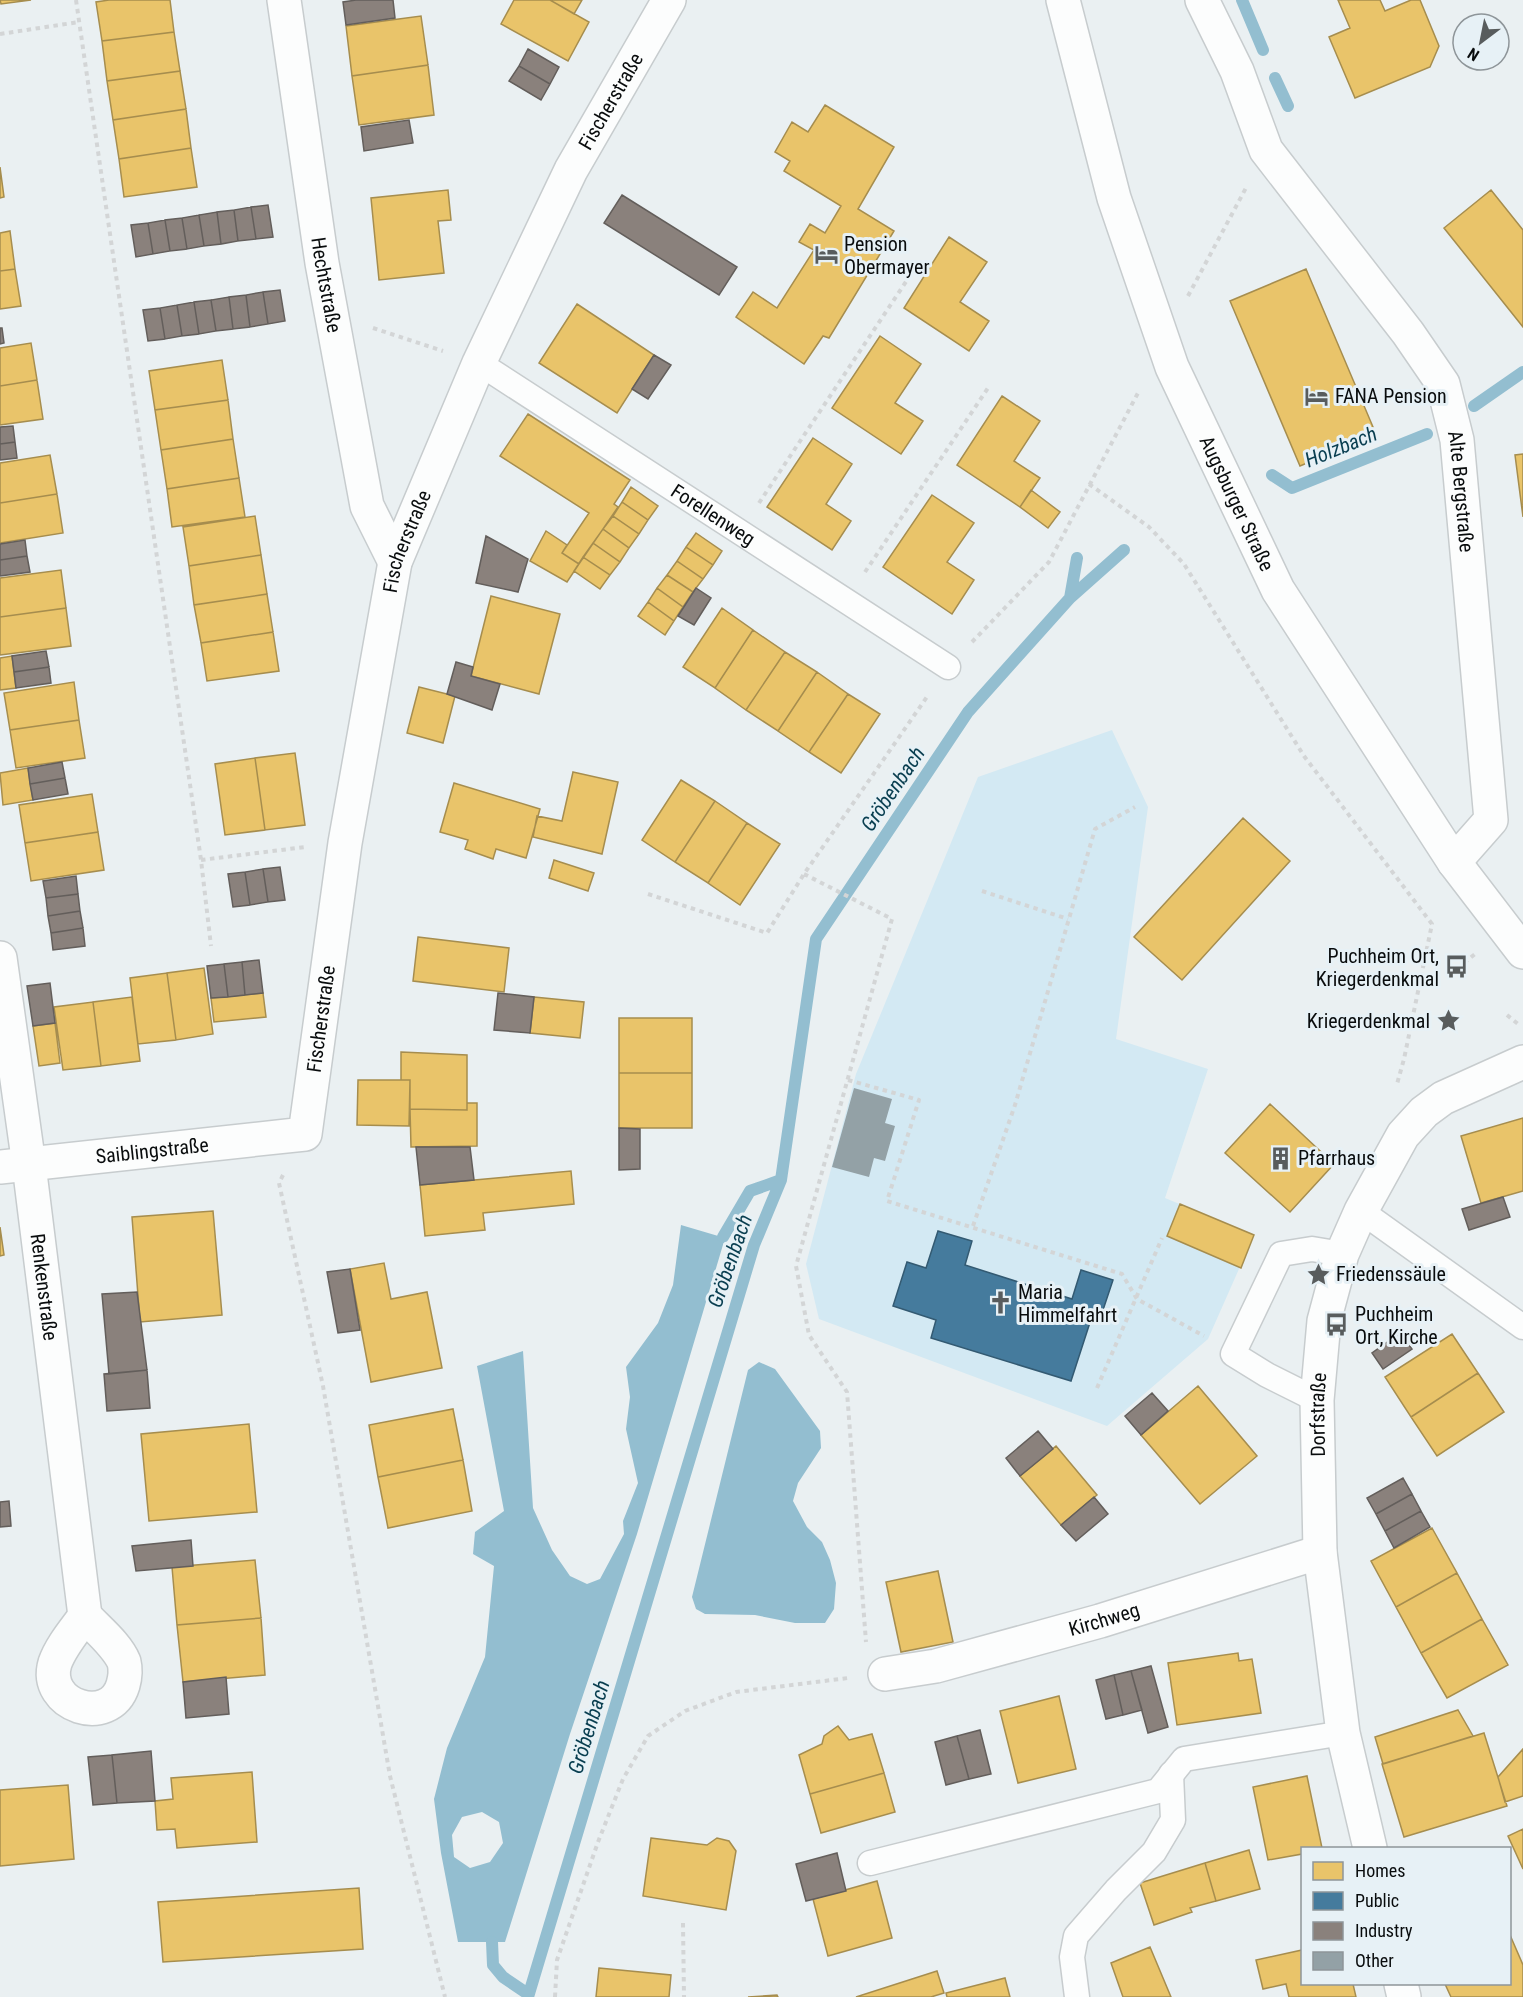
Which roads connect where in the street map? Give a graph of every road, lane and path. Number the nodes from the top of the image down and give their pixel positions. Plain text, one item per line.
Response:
1 (76, 0) edge
2 (284, 0) edge
3 (669, 0) edge
4 (1063, 0) edge
5 (1202, 0) edge
6 (79, 22) junction
7 (0, 33) edge
8 (1266, 150) junction
9 (919, 262) dead end
10 (1184, 305) dead end
11 (332, 315) junction
12 (479, 363) junction
13 (990, 385) dead end
14 (1141, 388) dead end
15 (740, 531) junction
16 (395, 562) junction
17 (846, 600) junction
18 (948, 667) dead end
19 (1136, 807) dead end
20 (345, 843) junction
21 (201, 860) junction
22 (1454, 862) junction
23 (982, 891) dead end
24 (648, 894) dead end
25 (1068, 919) junction
26 (1432, 924) dead end
27 (210, 946) dead end
28 (1523, 952) edge
29 (0, 958) edge
30 (1523, 1062) edge
31 (848, 1080) junction
32 (305, 1134) junction
33 (15, 1166) edge
34 (1361, 1211) junction
35 (973, 1226) junction
36 (1162, 1238) dead end
37 (1342, 1254) junction
38 (1137, 1299) junction
39 (1523, 1328) edge
40 (1233, 1354) junction
41 (1097, 1388) dead end
42 (1317, 1400) junction
43 (1320, 1552) junction
44 (85, 1616) dead end
45 (870, 1668) junction
46 (1343, 1733) junction
47 (1171, 1774) junction
48 (1370, 1847) edge
49 (870, 1863) dead end
50 (683, 1923) dead end
51 (445, 1997) edge
52 (555, 1997) edge
53 (684, 1997) edge
54 (1077, 1997) edge

1 - 6 path
2 - 11 street, Hechtstraße
3 - 12 street, Fischerstraße
4 - 22 street, Augsburger Straße
5 - 8 street, Alte Bergstraße
6 - 7 path
6 - 21 path
8 - 10 path
8 - 22 street, Alte Bergstraße
9 - 15 path
11 - 12 path
11 - 16 street, Hechtstraße
12 - 15 lane, Forellenweg
12 - 16 street, Fischerstraße
13 - 17 path
14 - 26 path
15 - 17 lane, Forellenweg
16 - 20 street, Fischerstraße
17 - 18 lane, Forellenweg
19 - 25 path
20 - 21 path
20 - 32 street, Fischerstraße
21 - 27 path
22 - 28 street, Augsburger Straße
23 - 25 path
24 - 31 path
25 - 35 path
29 - 33 street, Renkenstraße
30 - 34 street, Dorfstraße
31 - 35 path
31 - 45 path
32 - 33 street, Saiblingstraße
32 - 51 path
33 - 44 street, Renkenstraße
34 - 37 street, Dorfstraße
34 - 39 lane
35 - 38 path
36 - 38 path
37 - 40 lane
37 - 42 street, Dorfstraße
38 - 40 path
38 - 41 path
40 - 42 lane
42 - 43 street, Dorfstraße
43 - 45 street, Kirchweg
43 - 46 street, Dorfstraße
45 - 52 path
46 - 47 lane
46 - 48 street, Dorfstraße
47 - 49 lane
47 - 54 lane
50 - 53 path

